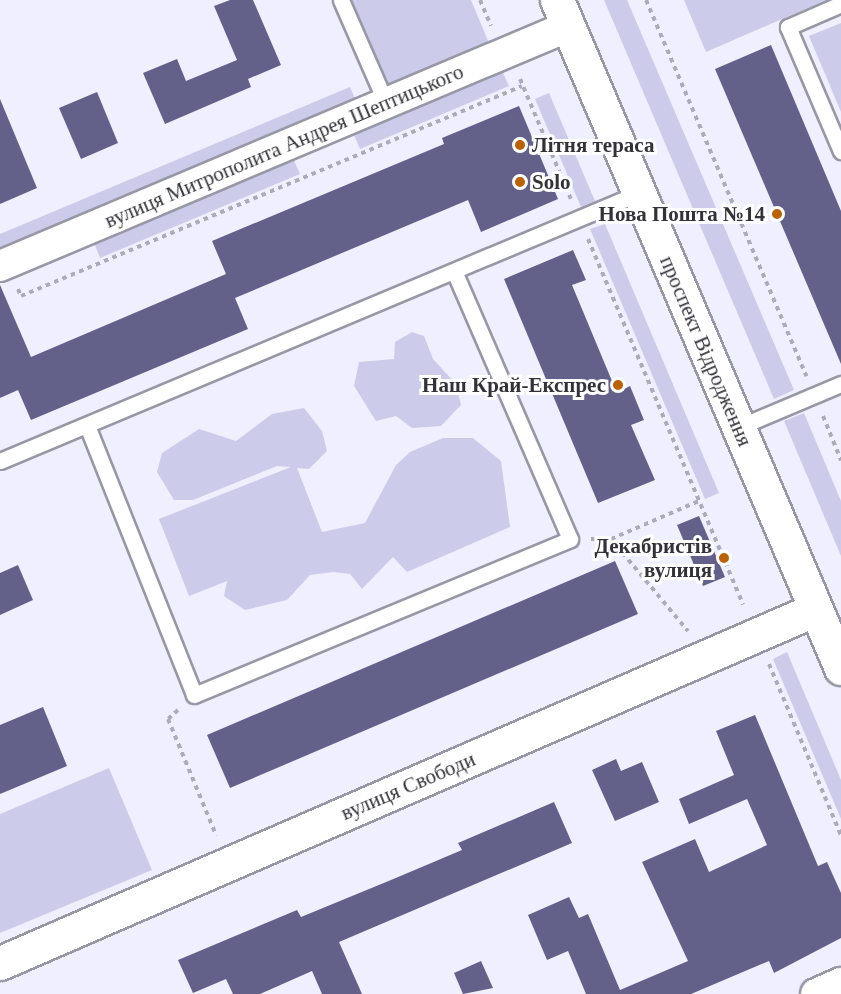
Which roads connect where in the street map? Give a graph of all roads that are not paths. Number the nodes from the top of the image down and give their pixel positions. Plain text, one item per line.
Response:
1 (341, 0) edge
2 (841, 4) edge
3 (563, 13) edge
4 (386, 103) junction
5 (841, 151) edge
6 (639, 193) junction
7 (455, 273) junction
8 (4, 276) edge
9 (841, 384) edge
10 (739, 427) junction
11 (88, 428) junction
12 (0, 461) edge
13 (816, 609) junction
14 (841, 668) edge
15 (0, 963) edge
16 (841, 983) edge
17 (816, 994) edge

1 - 4 lane
2 - 5 lane
3 - 4 street, вулиця Митрополита Андрея Шептицького
3 - 6 street, проспект Відродження
4 - 8 street, вулиця Митрополита Андрея Шептицького
6 - 7 lane
6 - 10 street, проспект Відродження
7 - 11 lane
7 - 11 lane
9 - 10 lane
10 - 13 street, проспект Відродження
11 - 12 lane
13 - 14 street, проспект Відродження
13 - 15 street, вулиця Свободи
16 - 17 street

